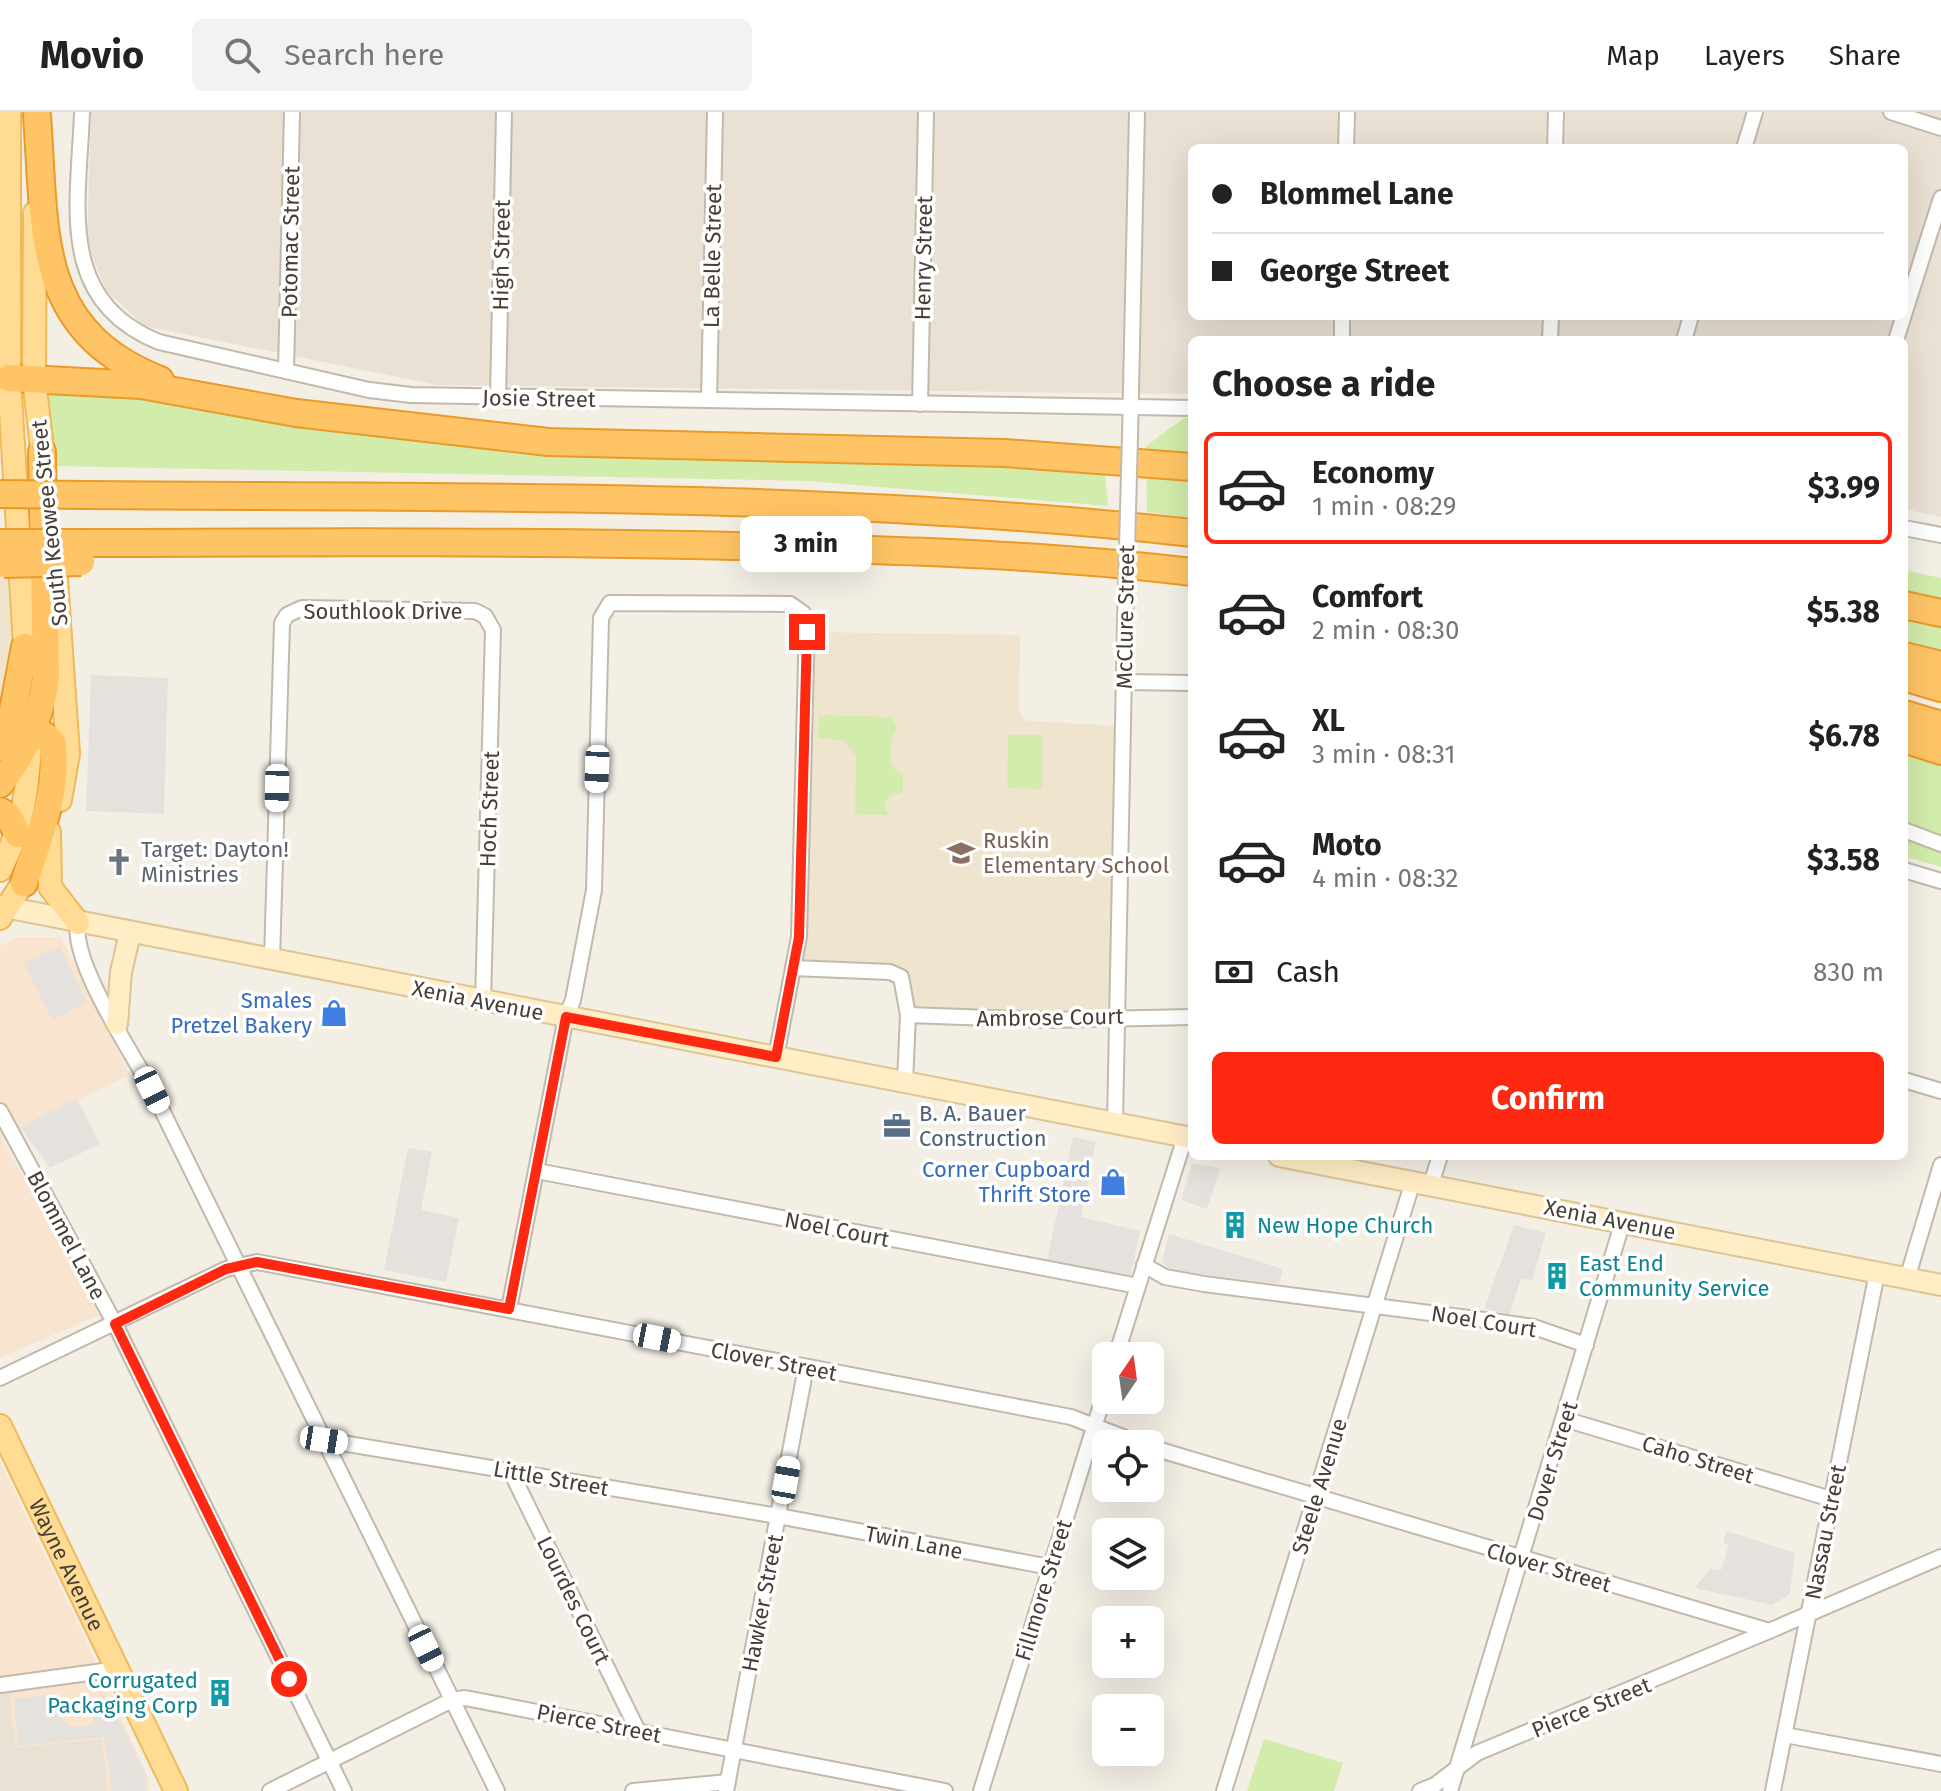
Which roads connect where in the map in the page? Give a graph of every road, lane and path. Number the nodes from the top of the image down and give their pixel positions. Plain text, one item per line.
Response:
1 (9, 112) edge
2 (82, 112) edge
3 (292, 112) edge
4 (504, 112) edge
5 (715, 112) edge
6 (926, 112) edge
7 (1137, 112) edge
8 (1347, 112) edge
9 (1556, 112) edge
10 (1755, 112) edge
11 (1891, 112) edge
12 (37, 114) edge
13 (1941, 128) edge
14 (1346, 144) edge
15 (1555, 144) edge
16 (1745, 144) edge
17 (1941, 198) edge
18 (1908, 302) edge
19 (286, 371) junction
20 (21, 378) junction
21 (197, 395) junction
22 (498, 398) junction
23 (709, 400) junction
24 (920, 404) junction
25 (1130, 407) junction
26 (1188, 408) edge
27 (42, 452) junction
28 (1188, 467) edge
29 (0, 494) edge
30 (1908, 529) edge
31 (1188, 533) edge
32 (1941, 535) edge
33 (1, 557) edge
34 (1184, 571) edge
35 (1908, 606) edge
36 (1941, 613) edge
37 (487, 619) joint
38 (25, 647) junction
39 (1908, 657) edge
40 (1941, 665) edge
41 (1908, 678) edge
42 (1124, 682) junction
43 (1188, 683) edge
44 (1941, 688) edge
45 (1908, 715) edge
46 (1941, 725) edge
47 (30, 736) junction
48 (1908, 740) edge
49 (1, 746) edge
50 (1941, 751) edge
51 (0, 784) edge
52 (0, 811) edge
53 (49, 832) junction
54 (1908, 832) edge
55 (18, 834) junction
56 (1941, 844) edge
57 (0, 870) edge
58 (1908, 871) edge
59 (1941, 881) edge
60 (24, 883) junction
61 (3, 911) edge
62 (78, 923) junction
63 (130, 933) junction
64 (272, 960) junction
65 (793, 968) junction
66 (483, 1001) junction
67 (908, 1015) junction
68 (1117, 1016) junction
69 (566, 1017) junction
70 (1188, 1017) edge
71 (117, 1024) junction
72 (776, 1057) junction
73 (1908, 1081) edge
74 (905, 1082) junction
75 (1941, 1091) edge
76 (0, 1111) edge
77 (1115, 1123) junction
78 (1188, 1137) edge
79 (1323, 1160) edge
80 (1437, 1160) edge
81 (1941, 1165) edge
82 (537, 1171) junction
83 (1422, 1183) junction
84 (1623, 1221) junction
85 (1144, 1265) junction
86 (237, 1266) junction
87 (1877, 1273) junction
88 (1907, 1279) junction
89 (1941, 1285) edge
90 (1138, 1286) junction
91 (1375, 1304) junction
92 (509, 1309) junction
93 (115, 1324) junction
94 (1120, 1342) edge
95 (1586, 1345) junction
96 (806, 1367) junction
97 (0, 1378) edge
98 (1099, 1414) edge
99 (1564, 1419) junction
100 (0, 1426) edge
101 (1095, 1426) junction
102 (1100, 1430) edge
103 (324, 1440) junction
104 (1164, 1451) edge
105 (511, 1472) junction
106 (1315, 1498) junction
107 (1831, 1499) junction
108 (778, 1516) junction
109 (1941, 1557) edge
110 (1523, 1558) junction
111 (1050, 1567) junction
112 (1809, 1614) junction
113 (1769, 1631) junction
114 (118, 1669) junction
115 (0, 1685) edge
116 (452, 1700) junction
117 (637, 1729) junction
118 (1785, 1735) junction
119 (733, 1750) junction
120 (329, 1761) junction
121 (1941, 1764) edge
122 (1456, 1770) junction
123 (727, 1787) edge
124 (176, 1791) edge
125 (270, 1791) edge
126 (344, 1791) edge
127 (497, 1791) edge
128 (633, 1791) edge
129 (945, 1791) edge
130 (981, 1791) edge
131 (1224, 1791) edge
132 (1420, 1791) edge
133 (1450, 1791) edge
134 (1773, 1791) edge

1 - 20 main road, South Keowee Street
2 - 19 street, Josie Street
3 - 19 street, Potomac Street
4 - 22 street, High Street
5 - 23 street, La Belle Street
6 - 24 street, Henry Street
7 - 25 street, McClure Street
8 - 14 street
9 - 15 street
10 - 16 street
11 - 13 street
12 - 20 main road, South Keowee Street
12 - 21 highway
17 - 18 street
19 - 22 street, Josie Street
20 - 21 highway
20 - 27 main road, South Keowee Street
20 - 38 main road, South Keowee Street
21 - 28 highway
22 - 23 street, Josie Street
23 - 24 street, Josie Street
24 - 25 street, Josie Street
25 - 26 street, Josie Street
25 - 42 street, McClure Street, bridge
27 - 47 highway
27 - 53 main road, South Keowee Street
29 - 31 highway, bridge
30 - 32 street
33 - 34 highway, bridge
35 - 36 highway
37 - 64 street, Southlook Drive
37 - 66 street, Hoch Street
38 - 47 main road, South Keowee Street
38 - 49 highway
39 - 40 highway
41 - 44 highway
42 - 43 street
42 - 68 street, McClure Street
45 - 46 highway
47 - 49 highway
47 - 51 highway
47 - 55 main road, South Keowee Street
47 - 60 highway
48 - 50 highway
52 - 55 highway
53 - 60 main road, South Keowee Street
53 - 62 main road
54 - 56 street
55 - 57 main road, South Keowee Street
58 - 59 street
60 - 61 main road, South Keowee Street
61 - 62 street, Xenia Avenue
62 - 63 street, Xenia Avenue
62 - 71 street
63 - 64 street, Xenia Avenue
63 - 71 street
64 - 66 street, Xenia Avenue
65 - 67 street
65 - 69 street
65 - 72 street
66 - 69 street, Xenia Avenue
67 - 68 street, Ambrose Court
67 - 74 street
68 - 70 street, Ambrose Court
68 - 77 street, McClure Street
69 - 72 street, Xenia Avenue
69 - 82 street
71 - 86 street
72 - 74 street, Xenia Avenue
73 - 75 street
74 - 77 street, Xenia Avenue
76 - 93 street, Blommel Lane
77 - 78 street, Xenia Avenue
78 - 85 street
79 - 83 street, Xenia Avenue
80 - 83 street, Steele Avenue
81 - 88 street
82 - 90 street, Noel Court
82 - 92 street
83 - 84 street, Xenia Avenue
83 - 91 street, Steele Avenue
84 - 87 street, Xenia Avenue
84 - 95 street, Dover Street
85 - 90 street
85 - 91 street, Noel Court
86 - 92 street, Clover Street
86 - 93 street, Clover Street
86 - 103 street
87 - 88 street, Xenia Avenue
87 - 107 street, Nassau Street
88 - 89 street, Xenia Avenue
90 - 94 street
91 - 95 street, Noel Court
91 - 106 street, Steele Avenue
92 - 96 street, Clover Street
93 - 97 street, Clover Street
93 - 120 street, Blommel Lane
95 - 99 street, Dover Street
96 - 101 street, Clover Street
96 - 108 street, Hawker Street
98 - 101 street, Fillmore Street
99 - 107 street, Caho Street
99 - 110 street, Dover Street
100 - 114 main road, Wayne Avenue
101 - 102 street, Clover Street
101 - 111 street, Fillmore Street
103 - 105 street, Little Street
103 - 116 street
104 - 106 street, Clover Street
105 - 108 street, Little Street
105 - 117 street, Lourdes Court
106 - 110 street, Clover Street
106 - 131 street, Steele Avenue
107 - 112 street, Nassau Street
108 - 111 street, Twin Lane
108 - 119 street, Hawker Street
109 - 112 street
110 - 113 street, Clover Street
110 - 122 street, Dover Street
111 - 130 street, Fillmore Street
112 - 113 street
112 - 118 street, Nassau Street
113 - 122 street, Pierce Street
114 - 115 street
114 - 124 main road, Wayne Avenue
116 - 117 street, Pierce Street
116 - 120 street
116 - 127 street
117 - 119 street, Pierce Street
118 - 121 street
118 - 134 street, Nassau Street
119 - 123 street, Hawker Street
119 - 129 street, Pierce Street
120 - 125 street
120 - 126 street, Blommel Lane
122 - 132 street, Pierce Street
122 - 133 street, Dover Street
123 - 128 street

